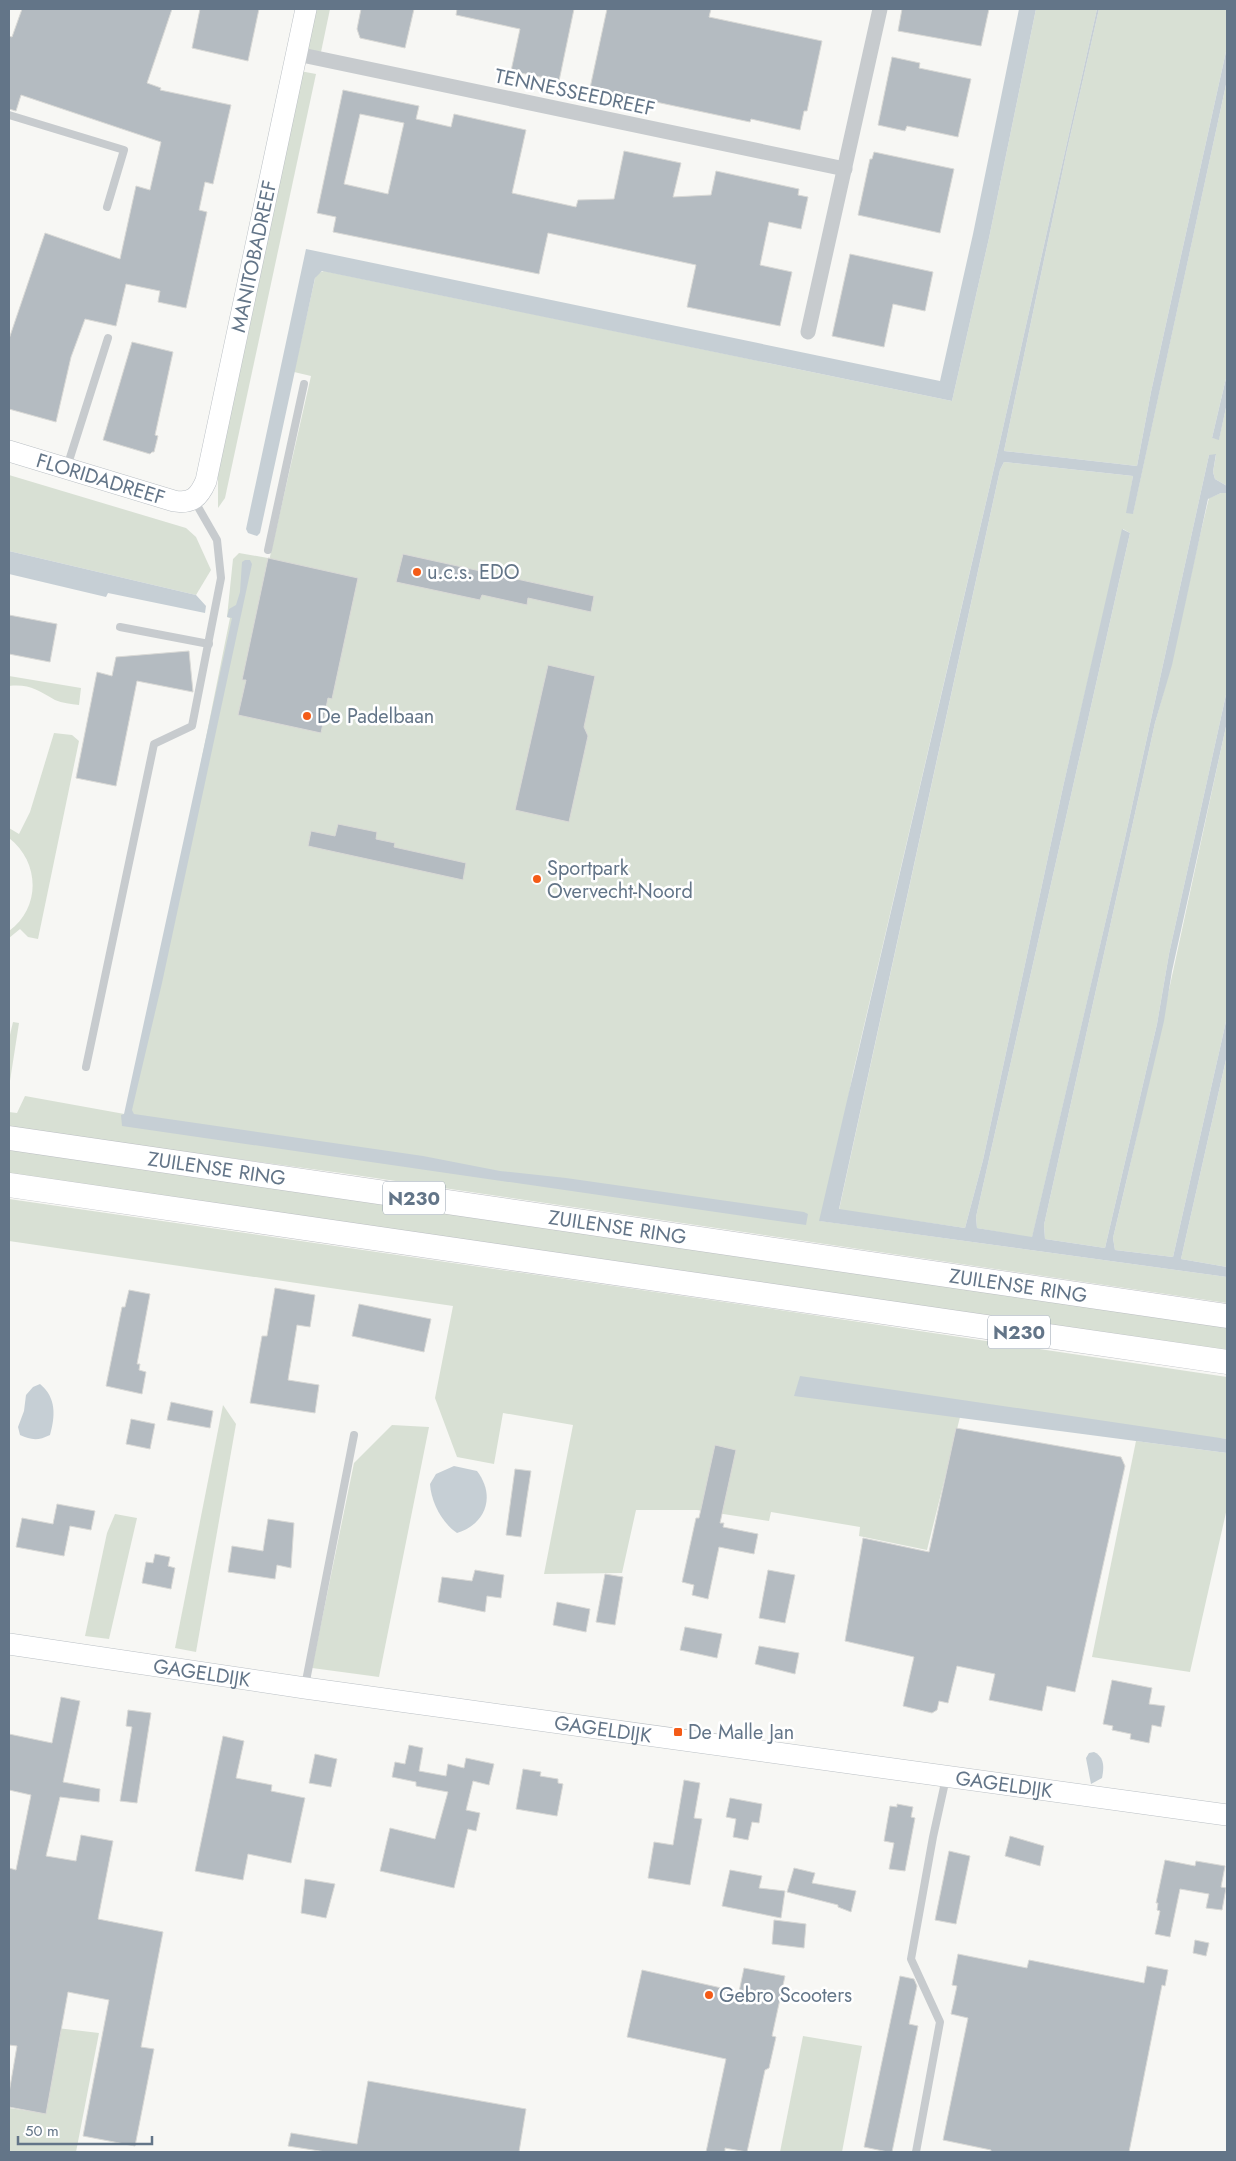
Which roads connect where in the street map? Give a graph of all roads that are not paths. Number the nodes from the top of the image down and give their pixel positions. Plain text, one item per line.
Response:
1 (306, 9) edge
2 (880, 9) edge
3 (297, 54) junction
4 (9, 114) edge
5 (845, 169) junction
6 (108, 207) dead end
7 (808, 332) dead end
8 (108, 338) dead end
9 (304, 384) dead end
10 (9, 451) edge
11 (67, 468) junction
12 (194, 500) junction
13 (268, 550) dead end
14 (120, 627) dead end
15 (208, 644) junction
16 (86, 1067) dead end
17 (9, 1138) edge
18 (9, 1185) edge
19 (1227, 1316) edge
20 (1227, 1362) edge
21 (354, 1435) dead end
22 (9, 1644) edge
23 (305, 1688) junction
24 (947, 1776) junction
25 (1227, 1815) edge
26 (916, 2152) edge

1 - 3 street, MANITOBADREEF
2 - 5 street
3 - 5 street, TENNESSEEDREEF
3 - 12 street, MANITOBADREEF
4 - 6 lane
5 - 7 street
8 - 11 lane
9 - 13 lane
10 - 11 street, FLORIDADREEF
11 - 12 street, FLORIDADREEF
12 - 15 lane
14 - 15 lane
15 - 16 lane
17 - 19 main road, ZUILENSE RING / N230
18 - 20 main road, N230
21 - 23 lane
22 - 23 street, GAGELDIJK
23 - 24 street, GAGELDIJK
24 - 25 street, GAGELDIJK
24 - 26 lane

